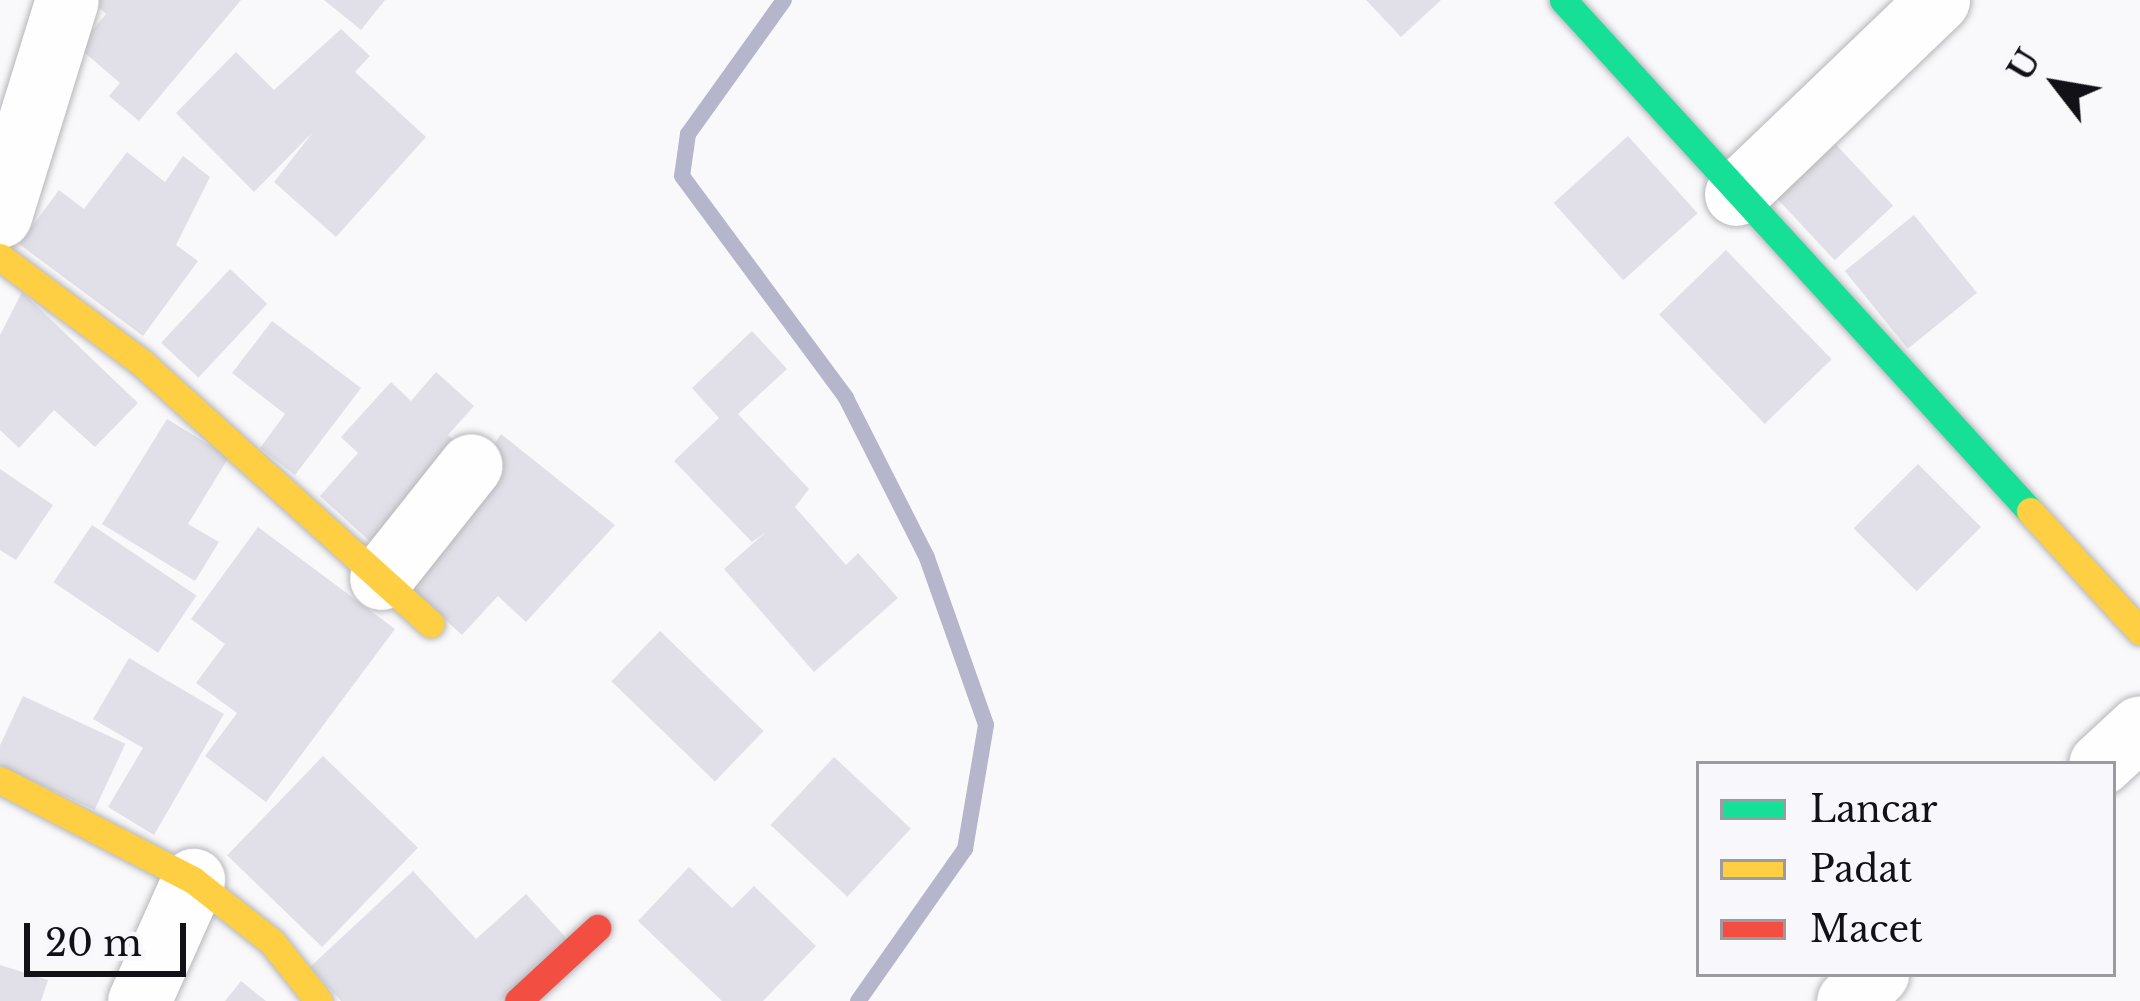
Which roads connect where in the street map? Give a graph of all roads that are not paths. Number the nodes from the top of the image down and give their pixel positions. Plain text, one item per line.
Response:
1 (67, 0) edge
2 (1563, 0) edge
3 (1939, 0) edge
4 (1736, 194) junction
5 (0, 216) edge
6 (0, 257) edge
7 (471, 465) dead end
8 (381, 578) junction
9 (431, 624) dead end
10 (2140, 631) edge
11 (2140, 727) edge
12 (2103, 761) edge
13 (0, 780) edge
14 (193, 880) junction
15 (597, 928) dead end
16 (1874, 977) edge
17 (139, 1001) edge
18 (319, 1001) edge
19 (518, 1001) edge
20 (1848, 1001) edge

1 - 5 street
2 - 4 street
3 - 4 street
4 - 10 street
6 - 8 street
7 - 8 street
8 - 9 street
11 - 12 street
13 - 14 street
14 - 17 street
14 - 18 street
15 - 19 street
16 - 20 street

